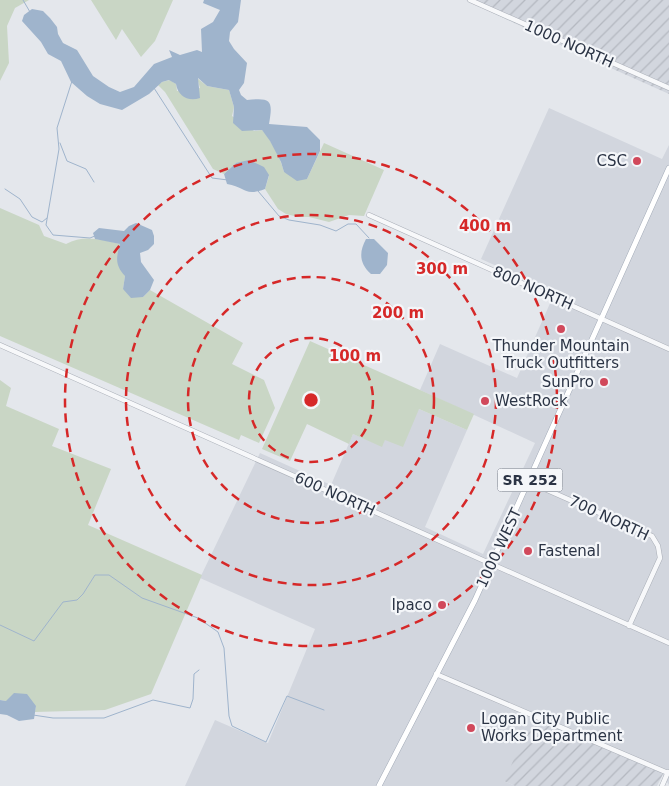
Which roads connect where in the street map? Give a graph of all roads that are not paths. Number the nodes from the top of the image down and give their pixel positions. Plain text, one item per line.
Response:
1 (470, 0) edge
2 (669, 88) edge
3 (669, 168) edge
4 (369, 215) dead end
5 (602, 319) junction
6 (0, 345) edge
7 (669, 349) edge
8 (529, 482) junction
9 (491, 564) junction
10 (629, 626) junction
11 (669, 643) edge
12 (436, 674) junction
13 (669, 772) edge
14 (380, 786) edge
15 (662, 786) edge

1 - 2 street, 1000 NORTH
3 - 5 main road, 1000 WEST / SR 252
4 - 5 street, 800 NORTH
5 - 7 street, 800 NORTH
5 - 8 main road, 1000 WEST / SR 252
6 - 9 street, 600 NORTH
8 - 9 main road, 1000 WEST / SR 252
8 - 10 street, 700 NORTH
9 - 10 street, 600 NORTH
9 - 12 main road, 1000 WEST / SR 252
10 - 11 street, 600 NORTH
12 - 13 street
12 - 14 main road, 1000 WEST / SR 252
13 - 15 street

